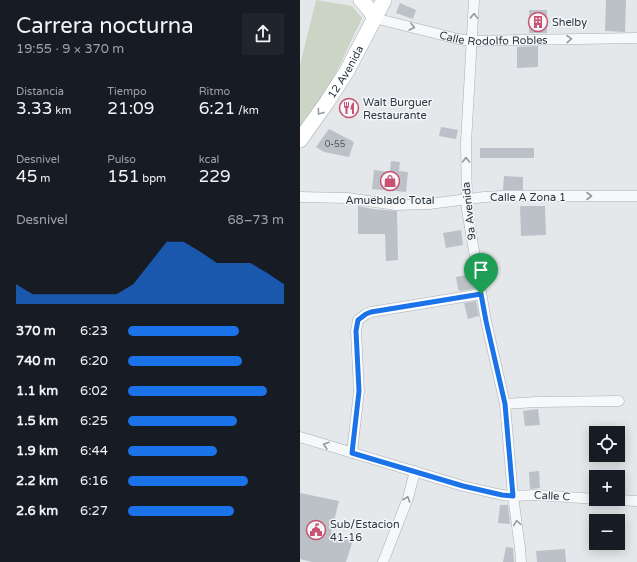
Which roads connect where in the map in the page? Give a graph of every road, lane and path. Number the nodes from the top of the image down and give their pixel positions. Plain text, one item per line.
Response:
1 (361, 0) edge
2 (384, 0) edge
3 (474, 0) edge
4 (374, 18) junction
5 (637, 38) edge
6 (472, 41) junction
7 (300, 140) edge
8 (637, 196) edge
9 (300, 197) edge
10 (466, 199) junction
11 (481, 294) junction
12 (619, 401) dead end
13 (505, 404) junction
14 (300, 437) edge
15 (352, 453) junction
16 (415, 471) junction
17 (513, 496) junction
18 (589, 499) edge
19 (625, 500) edge
20 (637, 501) edge
21 (383, 562) edge
22 (521, 562) edge

1 - 4 street
2 - 4 street, 12 Avenida
6 -> 3 street, 9a Avenida
4 -> 6 street, Calle Rodolfo Robles
4 -> 7 street, 12 Avenida
6 -> 5 street, Calle Rodolfo Robles
10 -> 6 street, 9a Avenida
10 -> 8 street, Calle A Zona 1
9 - 10 street, Calle A Zona 1
10 - 11 street, 9a Avenida
11 - 13 street, 9a Avenida
11 - 15 street
12 - 13 street
13 - 17 street, 9a Avenida
15 -> 14 street, Calle C
15 - 16 street, Calle C
16 - 17 street, Calle C
21 -> 16 street
17 - 18 street, Calle C
22 -> 17 street, 9a Avenida
19 - 20 street

